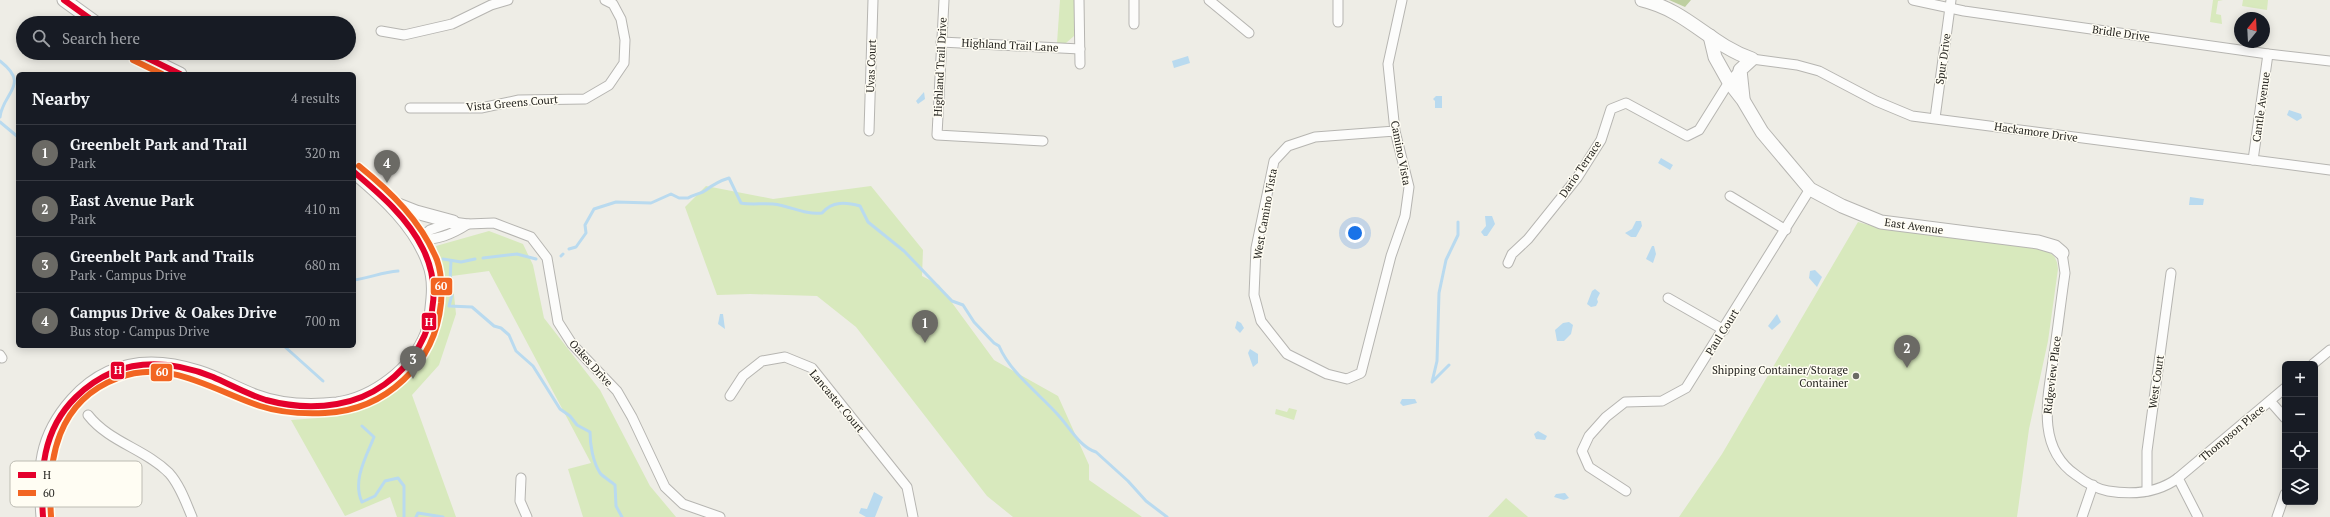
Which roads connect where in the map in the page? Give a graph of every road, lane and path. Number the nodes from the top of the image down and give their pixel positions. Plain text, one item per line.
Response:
1 (64, 0) edge
2 (508, 0) edge
3 (605, 0) edge
4 (873, 0) edge
5 (944, 0) edge
6 (1079, 0) edge
7 (1134, 0) edge
8 (1209, 0) edge
9 (1338, 0) edge
10 (1402, 0) edge
11 (1642, 0) edge
12 (1913, 0) edge
13 (1950, 4) edge
14 (86, 16) edge
15 (1338, 22) dead end
16 (1134, 24) dead end
17 (382, 31) dead end
18 (1249, 33) dead end
19 (1710, 36) junction
20 (941, 42) junction
21 (1080, 49) junction
22 (2268, 54) junction
23 (1752, 59) junction
24 (151, 60) edge
25 (2330, 61) edge
26 (1080, 64) dead end
27 (1740, 70) junction
28 (176, 72) edge
29 (1729, 82) junction
30 (1743, 100) junction
31 (410, 108) dead end
32 (1935, 118) junction
33 (869, 131) dead end
34 (1395, 131) junction
35 (1043, 141) dead end
36 (2253, 160) junction
37 (2330, 170) edge
38 (356, 174) edge
39 (1810, 189) junction
40 (1730, 196) dead end
41 (388, 201) junction
42 (453, 222) junction
43 (468, 224) junction
44 (1786, 230) junction
45 (418, 240) junction
46 (2062, 253) joint
47 (1508, 263) dead end
48 (2171, 272) dead end
49 (1668, 298) dead end
50 (1724, 330) junction
51 (2330, 350) edge
52 (2317, 361) edge
53 (1361, 373) joint
54 (2282, 390) edge
55 (730, 396) dead end
56 (2270, 400) junction
57 (2282, 414) edge
58 (88, 415) dead end
59 (42, 461) edge
60 (521, 478) dead end
61 (2178, 478) junction
62 (2092, 485) junction
63 (1626, 491) dead end
64 (2147, 491) junction
65 (2282, 503) edge
66 (41, 507) edge
67 (42, 517) edge
68 (192, 517) edge
69 (527, 517) edge
70 (720, 517) edge
71 (913, 517) edge
72 (2082, 517) edge
73 (2198, 517) edge
74 (2277, 517) edge

1 - 14 street
2 - 17 street
3 - 31 street, Vista Greens Court
4 - 33 street, Uvas Court
5 - 20 street, Highland Trail Drive
6 - 21 street
7 - 16 street
8 - 18 street
9 - 15 street
10 - 34 street, Camino Vista
11 - 19 street
12 - 13 street, Bridle Drive
13 - 22 street, Bridle Drive
13 - 32 street, Spur Drive
19 - 23 street
19 - 29 street, East Avenue
20 - 21 street, Highland Trail Lane
20 - 35 street, Highland Trail Drive
21 - 26 street
22 - 25 street, Bridle Drive
22 - 36 street, Cantle Avenue
23 - 27 street
23 - 32 street, Hackamore Drive
24 - 28 street
27 - 29 street, Dario Terrace
27 - 30 street, East Avenue
29 - 30 street, East Avenue
29 - 47 street, Dario Terrace
30 - 39 street, East Avenue
32 - 36 street, Hackamore Drive
34 - 53 street, Camino Vista
34 - 53 street, West Camino Vista
36 - 37 street, Hackamore Drive
38 - 41 street
39 - 44 street, Paul Court
39 - 46 street, East Avenue
40 - 44 street
41 - 42 street
41 - 45 street
42 - 43 street, Oakes Drive
42 - 45 street, Oakes Drive
43 - 45 street, Oakes Drive
43 - 70 street, Oakes Drive
44 - 50 street, Paul Court
45 - 59 street
46 - 62 street, Ridgeview Place
48 - 64 street, West Court
49 - 50 street
50 - 63 street, Paul Court
51 - 52 street
54 - 56 street, Thompson Place
55 - 71 street, Lancaster Court
56 - 57 street
56 - 61 street, Thompson Place
58 - 68 street
60 - 69 street
61 - 64 street, Ridgeview Place
61 - 73 street
62 - 64 street, Ridgeview Place
62 - 72 street
65 - 74 street
66 - 67 street

